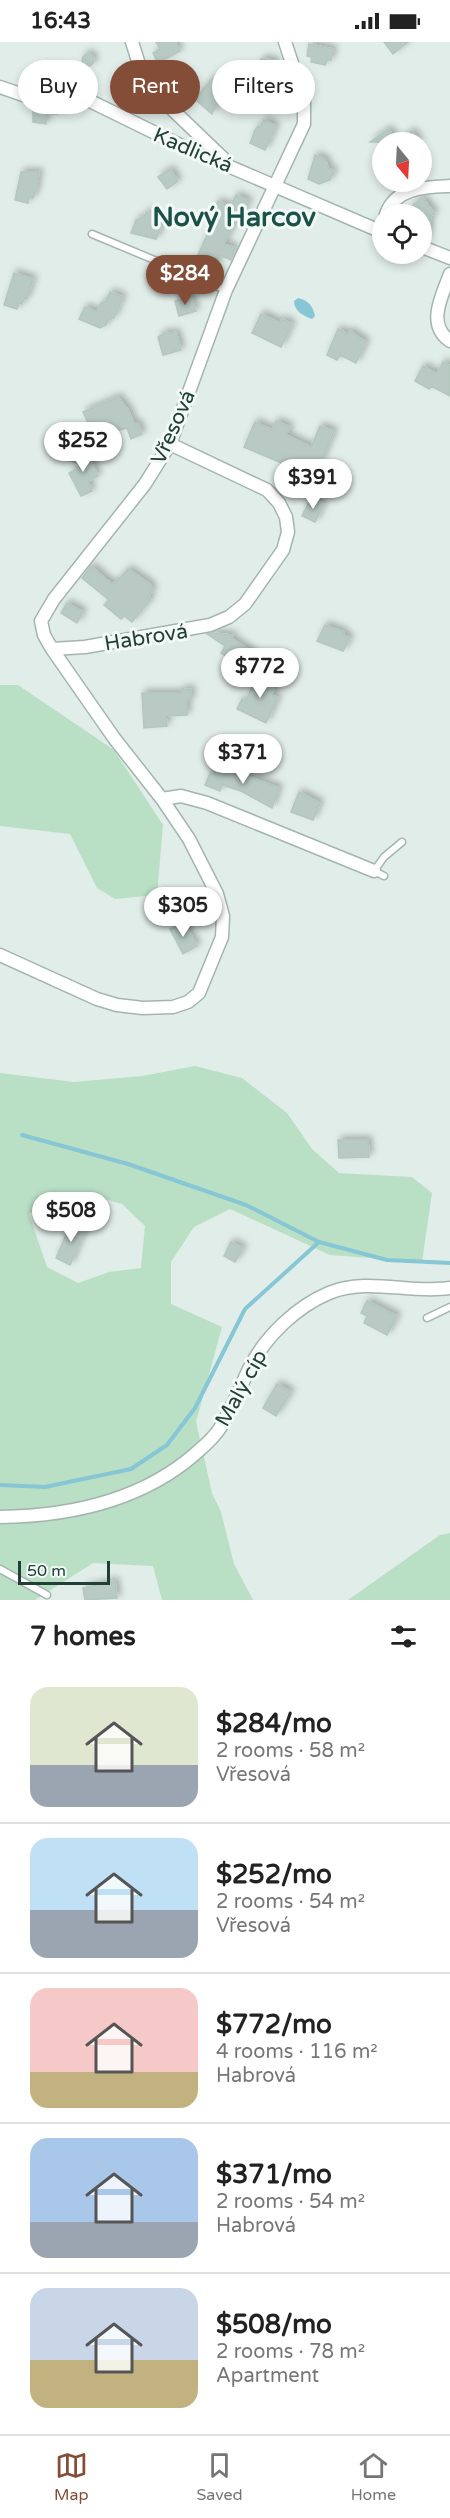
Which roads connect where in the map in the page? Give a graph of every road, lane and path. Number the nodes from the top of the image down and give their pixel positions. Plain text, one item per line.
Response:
1 (132, 42) edge
2 (285, 42) edge
3 (0, 87) edge
4 (232, 166) junction
5 (274, 185) junction
6 (450, 186) edge
7 (392, 204) edge
8 (372, 227) edge
9 (92, 234) dead end
10 (432, 251) edge
11 (450, 258) edge
12 (450, 274) edge
13 (226, 290) junction
14 (450, 341) edge
15 (170, 444) junction
16 (52, 649) junction
17 (162, 799) junction
18 (402, 842) dead end
19 (379, 873) joint
20 (0, 955) edge
21 (450, 1287) edge
22 (450, 1307) edge
23 (427, 1318) dead end
24 (0, 1517) edge
25 (0, 1569) edge
26 (47, 1595) dead end

1 - 4 street
2 - 5 street, Vřesová
3 - 4 street, Kadlická
4 - 5 street, Kadlická
5 - 8 street, Kadlická
5 - 13 street, Vřesová
6 - 7 street
9 - 13 lane
10 - 11 street
12 - 14 street
13 - 15 street, Vřesová
15 - 16 street, Vřesová
15 - 16 street, Habrová
16 - 17 street, Vřesová
17 - 19 street
17 - 20 street, Vřesová
18 - 19 lane
21 - 24 street, Malý cíp
22 - 23 lane
25 - 26 lane

